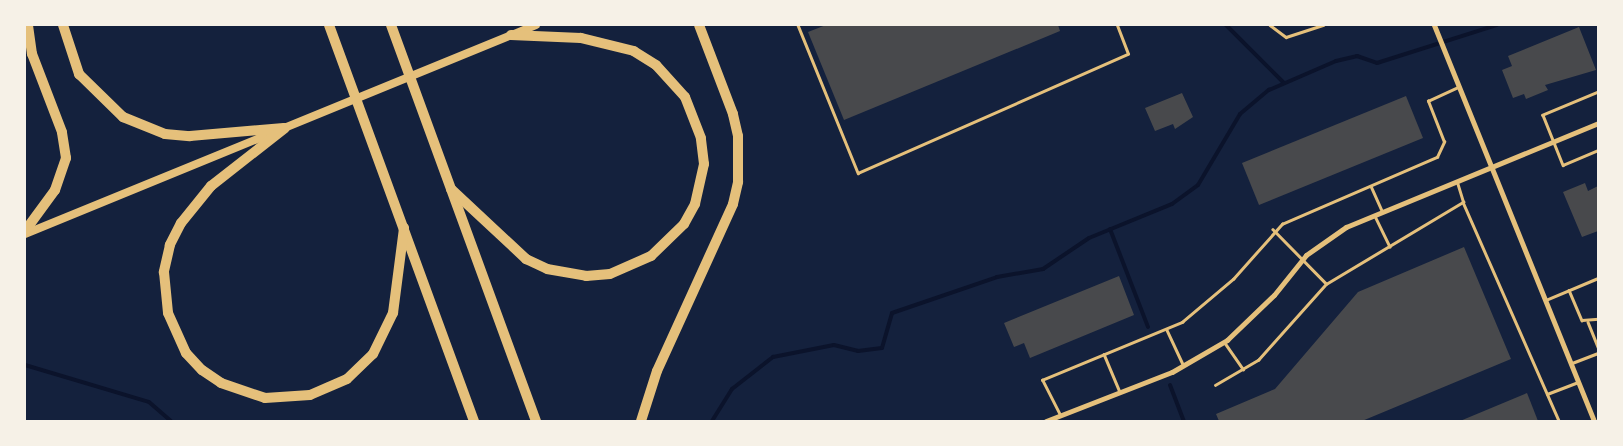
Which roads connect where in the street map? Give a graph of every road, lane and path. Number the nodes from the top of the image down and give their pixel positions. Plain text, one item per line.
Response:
1 (28, 25) edge
2 (63, 25) edge
3 (329, 25) edge
4 (391, 25) edge
5 (520, 25) edge
6 (536, 25) edge
7 (699, 25) edge
8 (798, 25) edge
9 (1116, 25) edge
10 (1270, 25) edge
11 (1323, 25) edge
12 (1434, 25) edge
13 (511, 35) junction
14 (1458, 87) junction
15 (1598, 92) edge
16 (1598, 123) edge
17 (285, 128) junction
18 (1553, 141) junction
19 (1598, 150) edge
20 (1490, 166) junction
21 (1456, 180) junction
22 (1370, 186) junction
23 (451, 189) junction
24 (1463, 202) junction
25 (1382, 211) junction
26 (1374, 215) junction
27 (404, 228) junction
28 (1273, 230) junction
29 (25, 233) edge
30 (1390, 247) junction
31 (1302, 260) junction
32 (1598, 278) edge
33 (1326, 284) junction
34 (1569, 290) junction
35 (1544, 300) junction
36 (1598, 319) edge
37 (1588, 322) junction
38 (1168, 330) junction
39 (1224, 342) junction
40 (1598, 347) edge
41 (1598, 352) edge
42 (1104, 354) junction
43 (1570, 364) junction
44 (1183, 365) junction
45 (1243, 369) junction
46 (1578, 382) junction
47 (1215, 385) dead end
48 (1120, 392) junction
49 (1547, 394) junction
50 (1061, 418) edge
51 (474, 421) edge
52 (536, 421) edge
53 (641, 421) edge
54 (1046, 421) edge
55 (1559, 421) edge
56 (1594, 421) edge

1 - 29 highway
2 - 17 highway
3 - 27 highway
4 - 23 highway
5 - 13 highway
6 - 13 main road
7 - 53 highway
8 - 9 lane
10 - 11 lane
12 - 14 street
13 - 17 main road
13 - 23 highway
14 - 20 street
14 - 22 lane
15 - 18 lane
16 - 18 street
17 - 27 highway
17 - 29 main road
18 - 19 lane
18 - 20 street
20 - 21 street
20 - 35 street
21 - 24 lane
21 - 25 street
22 - 25 lane
22 - 28 lane
23 - 52 highway
24 - 30 lane
24 - 49 lane
25 - 26 street
26 - 30 lane
26 - 31 street
27 - 51 highway
28 - 31 lane
28 - 38 lane
30 - 33 lane
31 - 33 lane
31 - 39 street
32 - 34 lane
33 - 45 lane
34 - 35 lane
34 - 37 lane
35 - 43 street
36 - 37 lane
37 - 40 lane
38 - 42 lane
38 - 44 lane
39 - 44 street
39 - 45 lane
41 - 43 lane
42 - 48 lane
42 - 50 lane
43 - 46 street
44 - 48 street
45 - 47 lane
46 - 49 lane
46 - 56 street
48 - 50 street
49 - 55 lane
50 - 54 street

